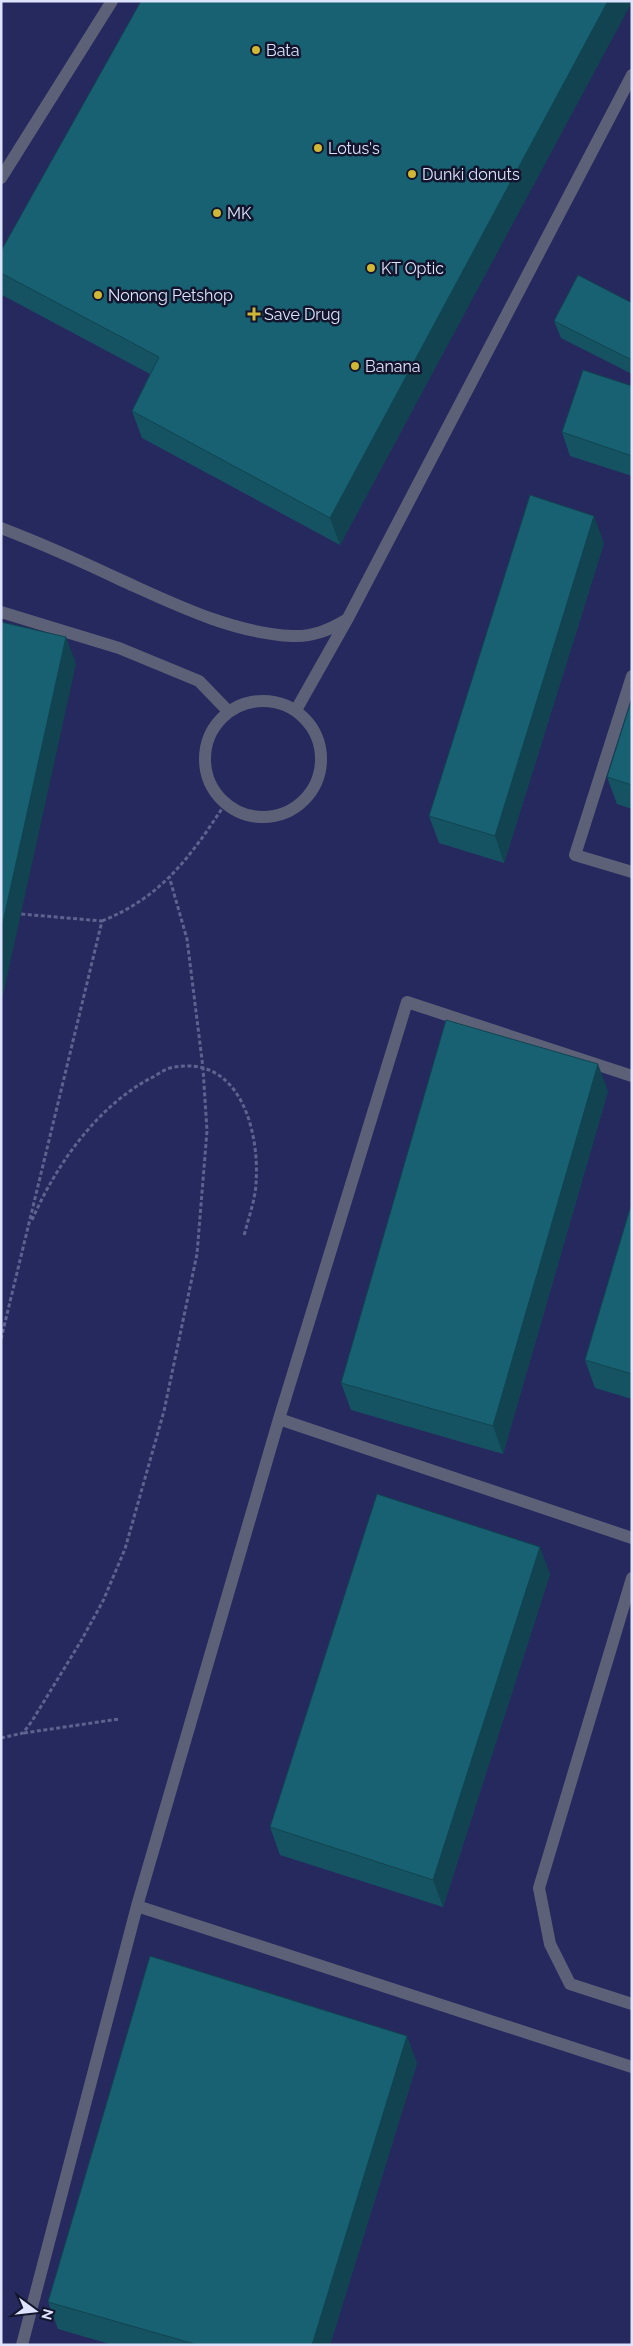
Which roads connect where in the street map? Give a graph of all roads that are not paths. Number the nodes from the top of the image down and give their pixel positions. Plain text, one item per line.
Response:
1 (112, 1) edge
2 (632, 75) edge
3 (1, 178) edge
4 (1, 528) edge
5 (1, 612) edge
6 (348, 618) junction
7 (632, 676) edge
8 (296, 710) junction
9 (228, 711) junction
10 (632, 872) edge
11 (632, 1076) edge
12 (279, 1419) junction
13 (632, 1538) edge
14 (632, 1578) edge
15 (137, 1906) junction
16 (632, 2004) edge
17 (632, 2067) edge
18 (22, 2345) edge

1 - 3 street
2 - 6 street
4 - 6 street
5 - 9 street
6 - 8 street
7 - 10 street
8 - 9 street
8 - 9 street
11 - 12 street
12 - 13 street
12 - 15 street
14 - 16 street
15 - 17 street
15 - 18 street

